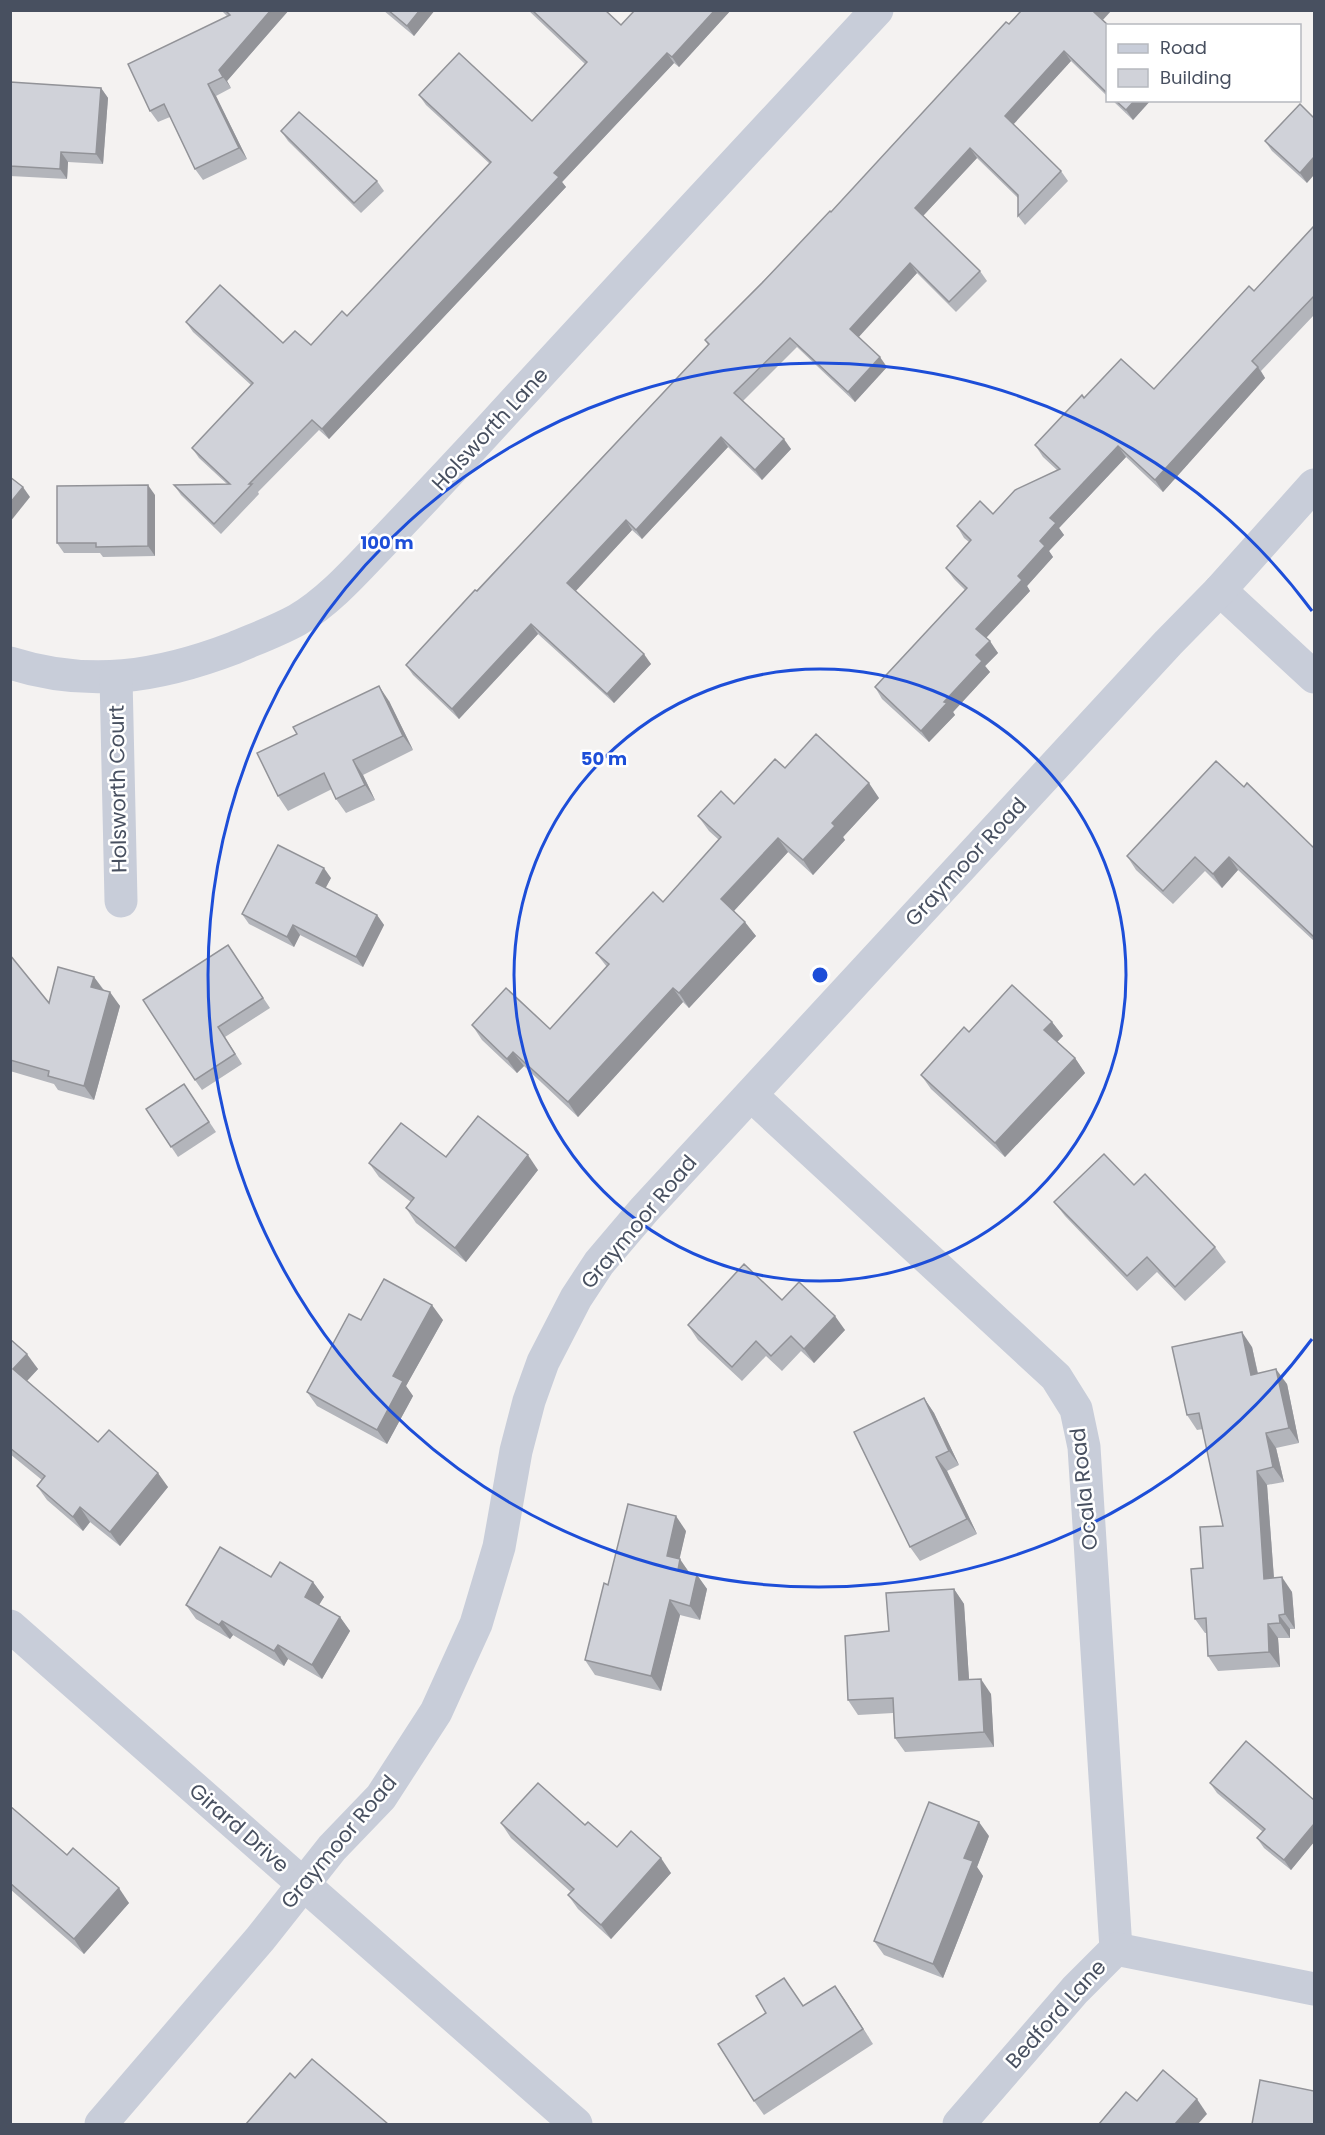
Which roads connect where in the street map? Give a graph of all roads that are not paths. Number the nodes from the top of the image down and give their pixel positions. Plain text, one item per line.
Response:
1 (877, 10) edge
2 (1314, 485) edge
3 (1220, 590) junction
4 (10, 663) edge
5 (116, 677) junction
6 (1314, 678) edge
7 (121, 901) dead end
8 (751, 1095) junction
9 (10, 1626) edge
10 (303, 1885) junction
11 (1116, 1949) junction
12 (1314, 1989) edge
13 (101, 2124) edge
14 (576, 2124) edge
15 (959, 2124) edge

1 - 5 street, Holsworth Lane
2 - 3 street, Graymoor Road
3 - 6 street
3 - 8 street, Graymoor Road
4 - 5 street, Holsworth Lane
5 - 7 street, Holsworth Court
8 - 10 street, Graymoor Road
8 - 11 street, Ocala Road
9 - 10 street, Girard Drive
10 - 13 street, Graymoor Road
10 - 14 street, Girard Drive
11 - 12 street, Bedford Lane
11 - 15 street, Bedford Lane

